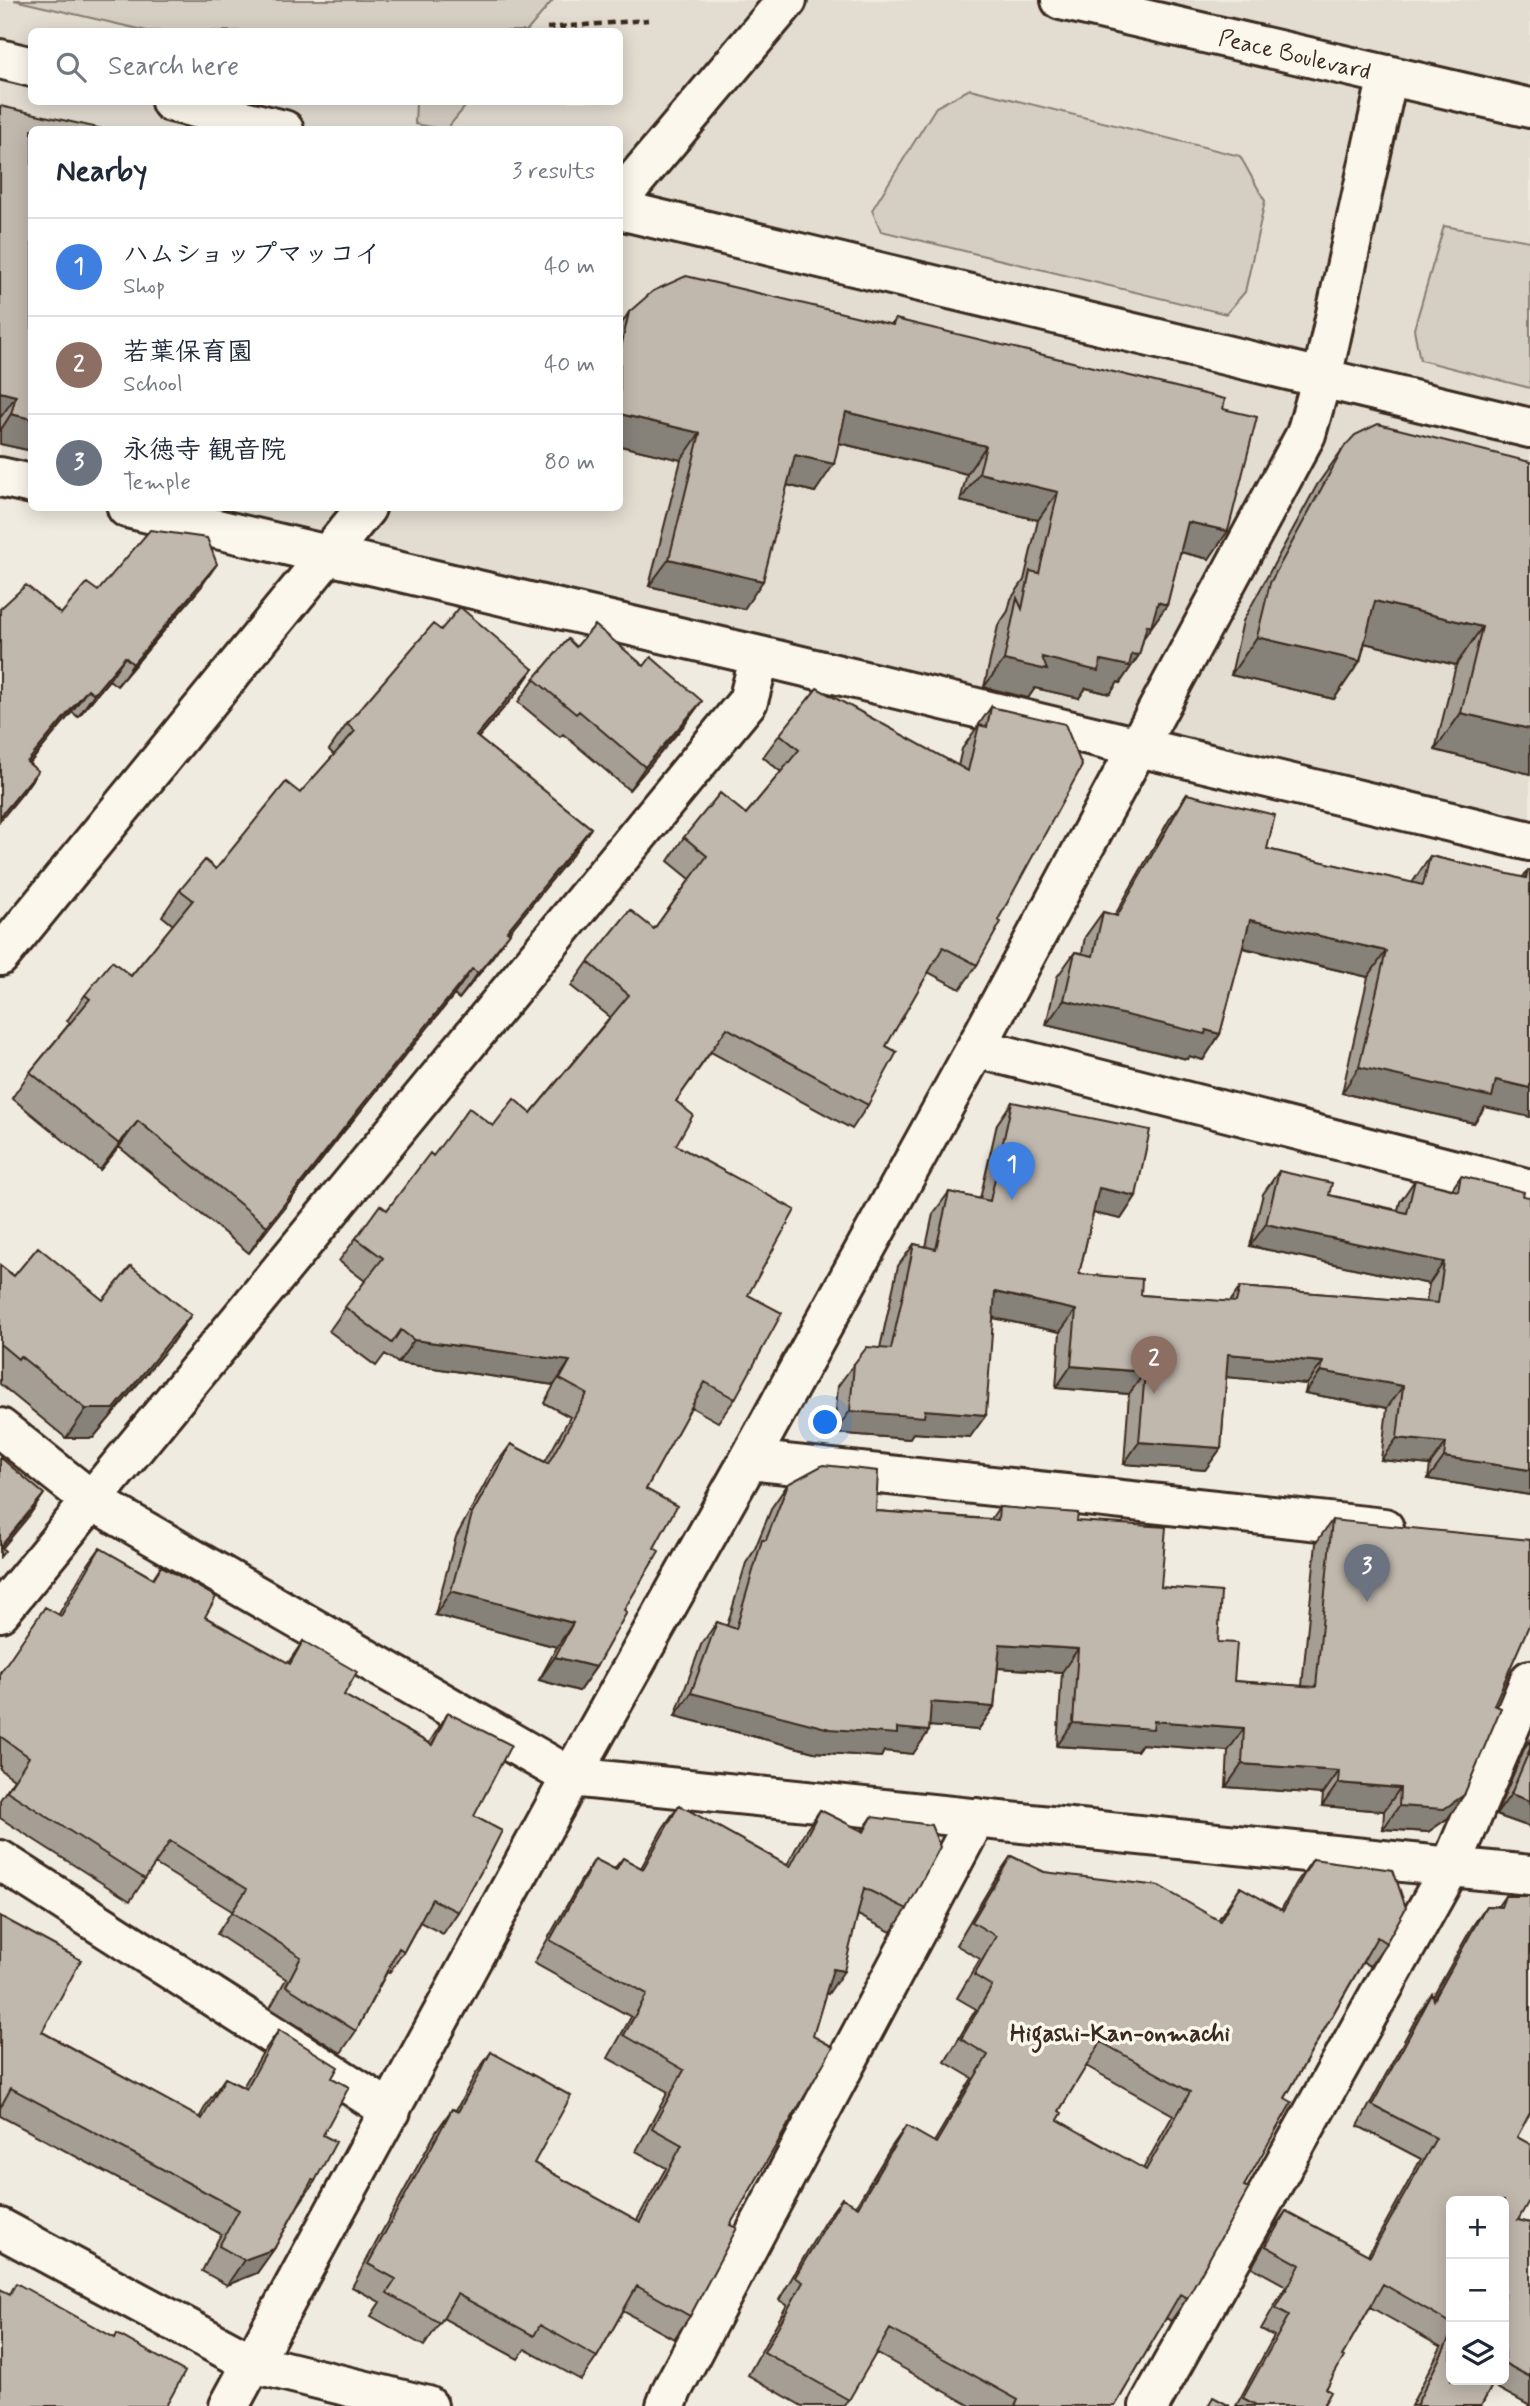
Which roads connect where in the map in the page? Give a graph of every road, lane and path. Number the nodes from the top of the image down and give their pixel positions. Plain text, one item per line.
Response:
1 (787, 0) edge
2 (1061, 0) edge
3 (648, 20) dead end
4 (547, 28) dead end
5 (0, 59) edge
6 (28, 66) edge
7 (1388, 75) junction
8 (183, 105) edge
9 (1530, 108) edge
10 (268, 126) edge
11 (623, 194) edge
12 (623, 211) edge
13 (1322, 378) junction
14 (1530, 428) edge
15 (0, 477) edge
16 (28, 483) edge
17 (140, 511) edge
18 (364, 511) edge
19 (327, 555) junction
20 (760, 656) junction
21 (1137, 747) junction
22 (1530, 841) edge
23 (0, 956) edge
24 (976, 1048) junction
25 (1530, 1189) edge
26 (0, 1428) edge
27 (749, 1460) junction
28 (90, 1500) junction
29 (1420, 1532) edge
30 (0, 1612) edge
31 (1530, 1680) edge
32 (571, 1777) junction
33 (976, 1818) junction
34 (0, 1860) edge
35 (1451, 1866) junction
36 (1530, 1875) edge
37 (391, 2111) junction
38 (0, 2228) edge
39 (252, 2363) junction
40 (229, 2406) edge
41 (428, 2406) edge
42 (666, 2406) edge
43 (1149, 2406) edge

1 - 11 street
2 - 7 street, Peace Boulevard
3 - 4 path
5 - 6 street
7 - 9 street, Peace Boulevard
7 - 13 street
8 - 10 street
12 - 13 street
13 - 14 street
13 - 21 street
15 - 16 street
17 - 19 street
18 - 19 street
19 - 20 street
19 - 23 street
20 - 21 street
20 - 28 street
21 - 22 street
21 - 24 street
24 - 25 street
24 - 27 street
26 - 28 street
27 - 29 street
27 - 32 street
28 - 30 street
28 - 32 street
31 - 35 street
32 - 33 street
32 - 37 street
33 - 35 street
33 - 42 street
34 - 37 street
35 - 36 street
35 - 43 street
37 - 39 street
38 - 39 street
39 - 40 street
39 - 41 street

